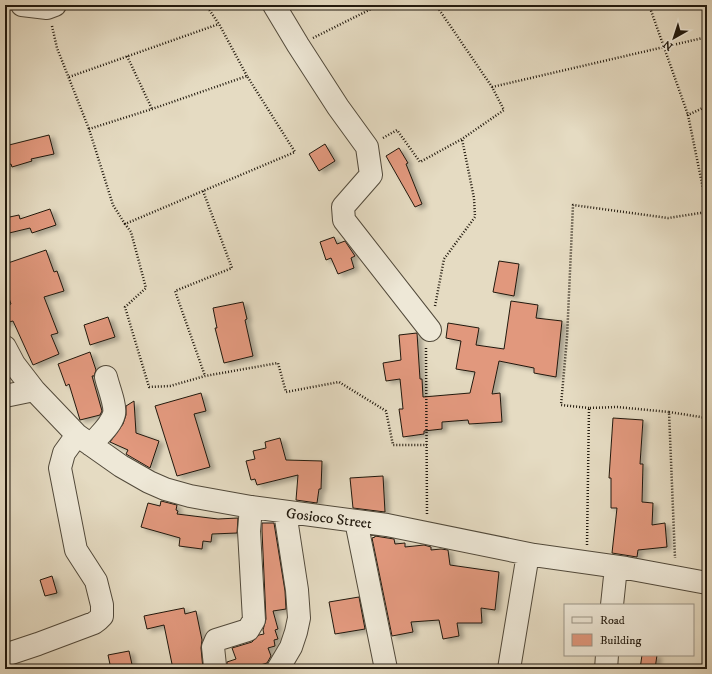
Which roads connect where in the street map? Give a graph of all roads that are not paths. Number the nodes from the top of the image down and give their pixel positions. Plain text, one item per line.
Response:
1 (22, 5) edge
2 (274, 5) edge
3 (51, 7) edge
4 (430, 330) road end
5 (5, 347) edge
6 (106, 377) dead end
7 (34, 390) junction
8 (5, 396) edge
9 (84, 440) junction
10 (251, 507) junction
11 (285, 512) junction
12 (356, 521) junction
13 (528, 554) junction
14 (616, 567) junction
15 (707, 583) edge
16 (612, 604) edge
17 (5, 655) edge
18 (607, 656) edge
19 (215, 666) dead end
20 (278, 669) edge
21 (386, 669) edge
22 (509, 669) edge
23 (606, 669) edge

1 - 3 street
2 - 4 street
5 - 7 street, Gosioco Street
6 - 9 street
7 - 8 street
7 - 9 street, Gosioco Street
9 - 10 street, Gosioco Street
9 - 17 street
10 - 11 street, Gosioco Street
10 - 19 street
11 - 12 street, Gosioco Street
11 - 20 street
12 - 13 street, Gosioco Street
12 - 21 street
13 - 14 street, Gosioco Street
13 - 22 street
14 - 15 street, Gosioco Street
14 - 16 street
18 - 23 street

